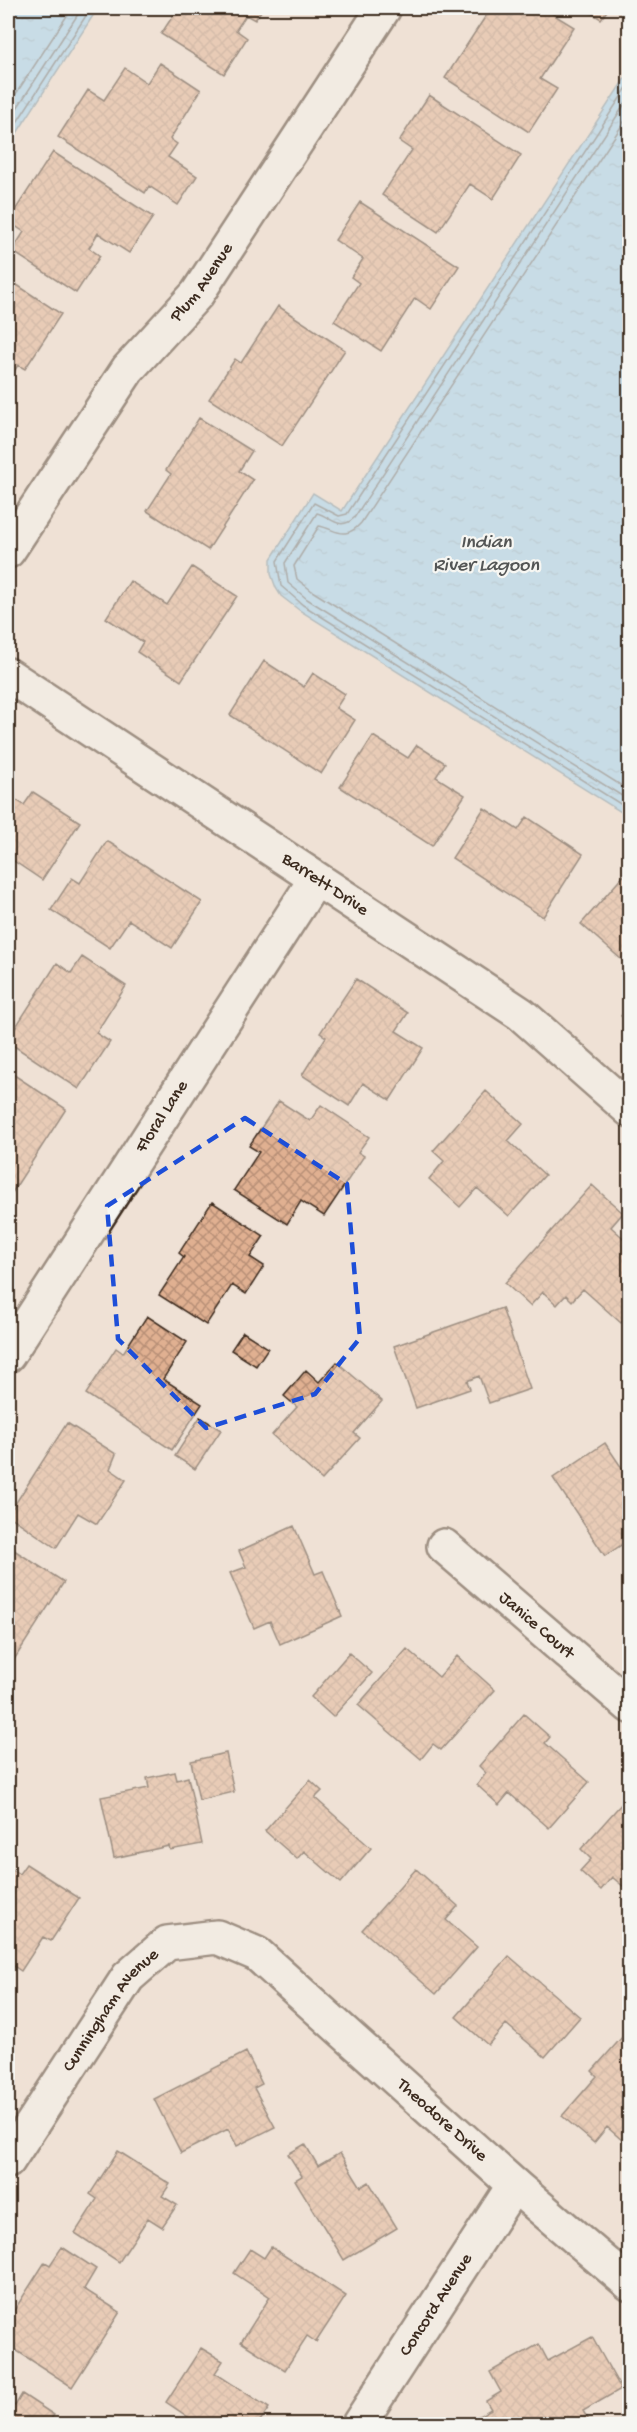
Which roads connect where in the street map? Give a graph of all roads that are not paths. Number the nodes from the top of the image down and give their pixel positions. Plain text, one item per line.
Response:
1 (384, 8) edge
2 (8, 551) edge
3 (8, 675) edge
4 (315, 880) junction
5 (630, 1110) edge
6 (8, 1355) edge
7 (444, 1546) dead end
8 (630, 1706) edge
9 (257, 1954) joint
10 (8, 2161) edge
11 (514, 2185) junction
12 (630, 2284) edge
13 (359, 2424) edge

1 - 2 street, Plum Avenue
3 - 4 street, Barrett Drive
4 - 5 street, Barrett Drive
4 - 6 street, Floral Lane
7 - 8 street, Janice Court
9 - 10 street, Cunningham Avenue
9 - 11 street, Theodore Drive
11 - 12 street, Theodore Drive
11 - 13 street, Concord Avenue

